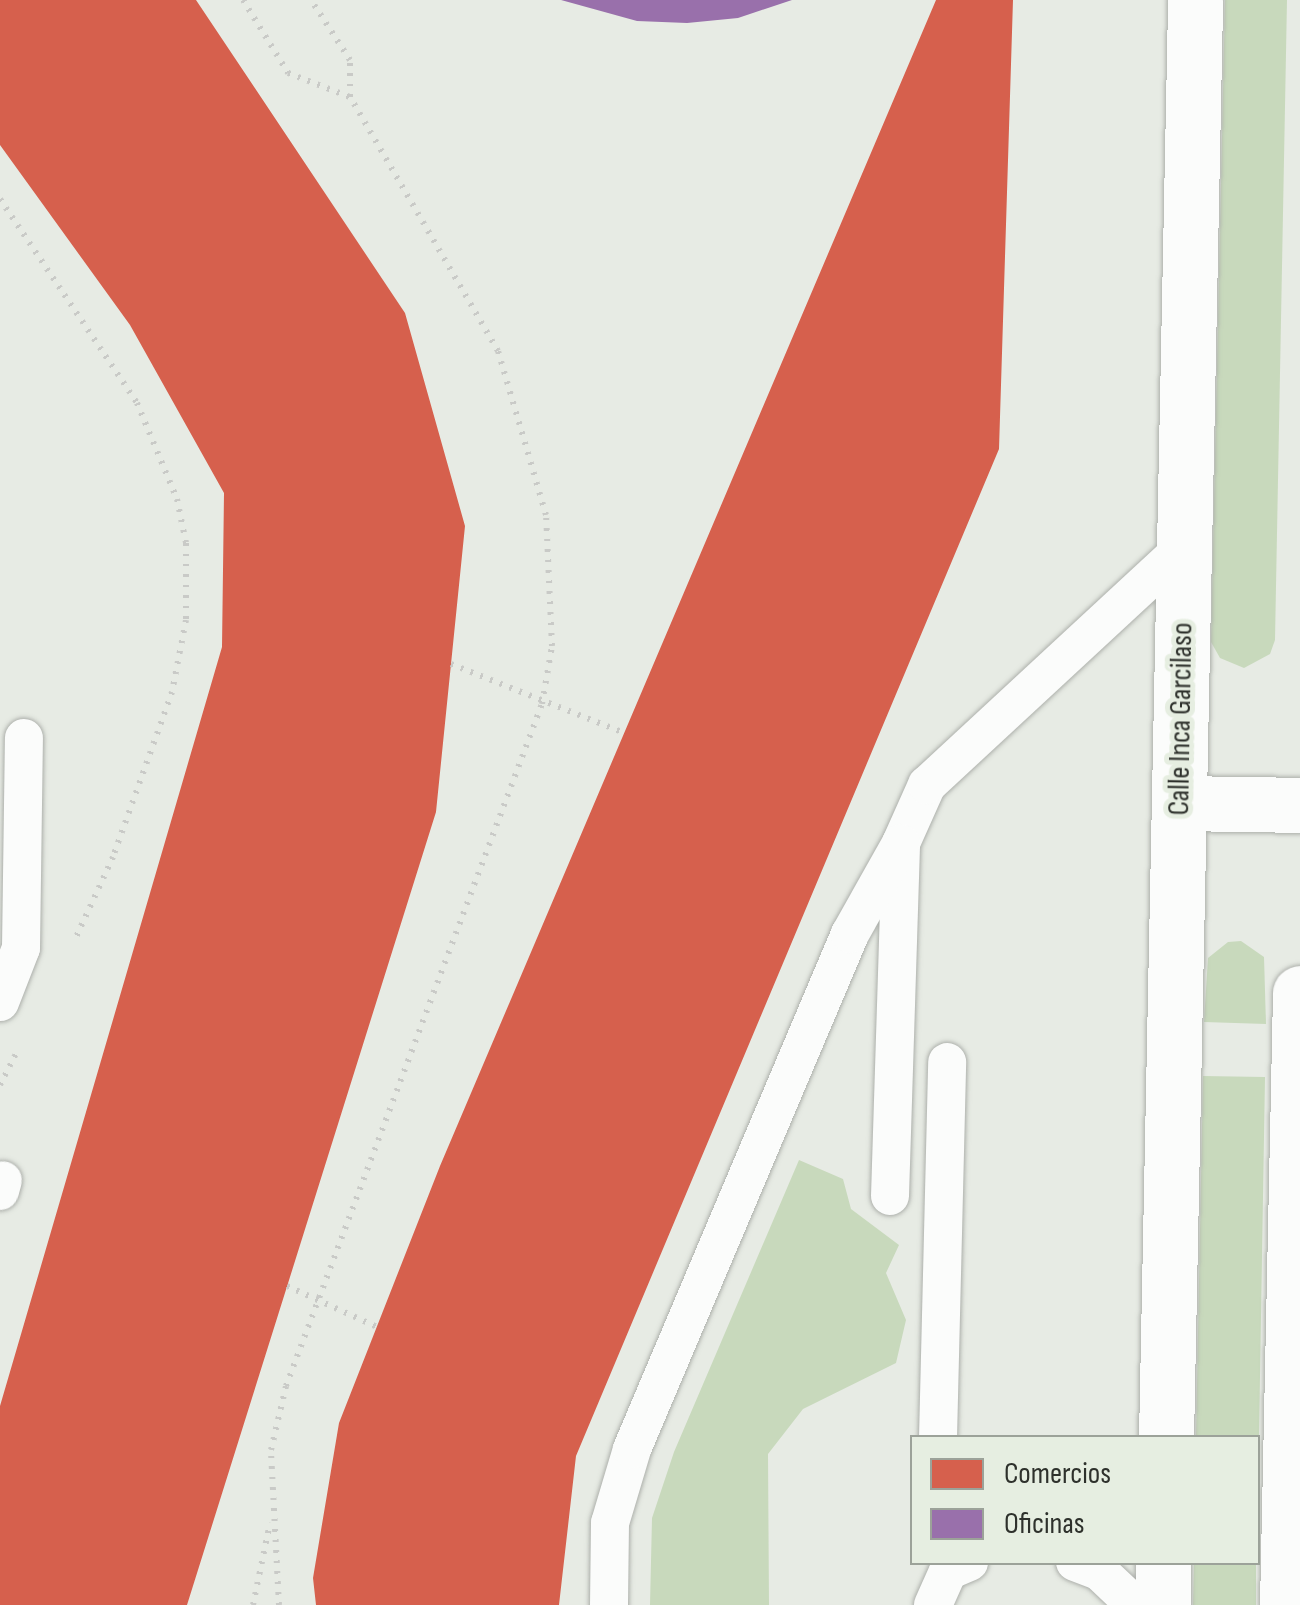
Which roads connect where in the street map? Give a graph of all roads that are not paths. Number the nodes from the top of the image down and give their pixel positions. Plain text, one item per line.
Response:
1 (1194, 0) edge
2 (1185, 546) junction
3 (24, 738) dead end
4 (1179, 803) junction
5 (1300, 805) edge
6 (902, 843) junction
7 (1300, 993) edge
8 (0, 1002) edge
9 (947, 1062) dead end
10 (890, 1196) dead end
11 (938, 1435) edge
12 (1165, 1435) edge
13 (963, 1565) edge
14 (1084, 1565) edge
15 (1164, 1565) edge
16 (609, 1605) edge
17 (933, 1605) edge
18 (1135, 1605) edge
19 (1162, 1605) edge
20 (1287, 1605) edge

1 - 2 street, Calle Inca Garcilaso
2 - 4 street, Calle Inca Garcilaso
2 - 6 lane
3 - 8 lane
4 - 5 street
4 - 12 street, Calle Inca Garcilaso
6 - 10 lane
6 - 16 lane
7 - 20 street
9 - 11 lane
13 - 17 lane
14 - 18 lane
15 - 19 street

